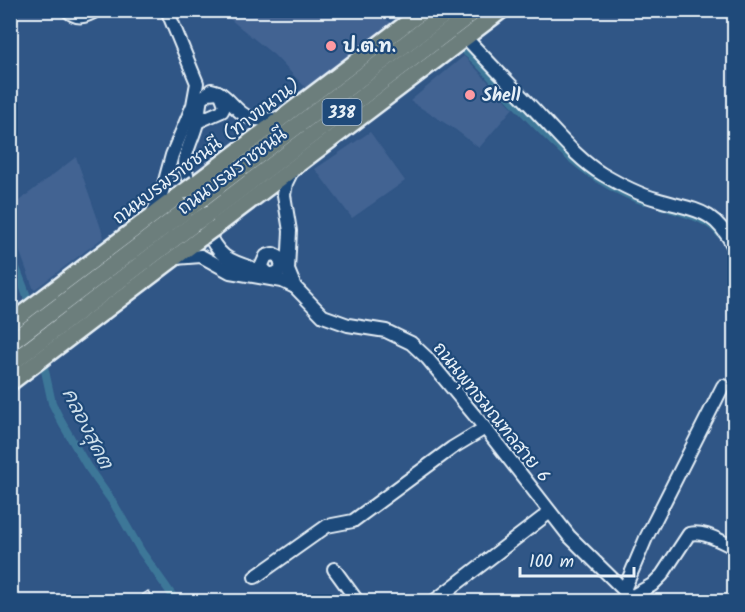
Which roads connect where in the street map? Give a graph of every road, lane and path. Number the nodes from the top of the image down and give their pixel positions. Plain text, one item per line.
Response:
1 (67, 10) edge
2 (97, 10) edge
3 (167, 10) edge
4 (424, 10) edge
5 (450, 10) edge
6 (476, 10) edge
7 (502, 10) edge
8 (466, 38) junction
9 (197, 83) junction
10 (216, 92) junction
11 (193, 105) junction
12 (282, 118) junction
13 (197, 122) junction
14 (294, 168) junction
15 (199, 210) junction
16 (150, 218) junction
17 (735, 247) edge
18 (289, 252) junction
19 (175, 258) junction
20 (282, 263) junction
21 (268, 273) junction
22 (249, 277) junction
23 (282, 281) junction
24 (295, 287) junction
25 (25, 321) junction
26 (10, 323) edge
27 (10, 343) edge
28 (48, 345) junction
29 (10, 363) edge
30 (10, 383) edge
31 (723, 386) dead end
32 (485, 428) junction
33 (550, 512) junction
34 (735, 547) edge
35 (334, 569) dead end
36 (255, 577) dead end
37 (628, 597) edge
38 (353, 600) edge
39 (433, 602) edge

1 - 2 street
3 - 9 street
4 - 12 main road, ถนนบรมราชชนนี (ทางขนาน) / 338
5 - 15 highway, ถนนบรมราชชนนี / 338
6 - 15 highway, ถนนบรมราชชนนี / 338
7 - 8 main road, ถนนบรมราชชนนี (ทางขนาน) / 338
8 - 14 main road, ถนนบรมราชชนนี (ทางขนาน) / 338
8 - 17 street
9 - 10 street
9 - 11 street
10 - 11 street
10 - 12 street
10 - 13 street
10 - 13 street
11 - 16 street
12 - 15 main road, ถนนบรมราชชนนี (ทางขนาน) / 338
13 - 21 street
14 - 15 main road, ถนนบรมราชชนนี (ทางขนาน) / 338
14 - 18 street
15 - 16 main road, ถนนบรมราชชนนี (ทางขนาน) / 338
15 - 19 main road, ถนนบรมราชชนนี (ทางขนาน) / 338
15 - 25 highway, ถนนบรมราชชนนี / 338
15 - 28 highway, ถนนบรมราชชนนี / 338
16 - 25 main road, ถนนบรมราชชนนี (ทางขนาน) / 338
18 - 20 street
18 - 24 street
19 - 22 street, ถนนพุทธมณฑลสาย 6
19 - 28 main road, ถนนบรมราชชนนี (ทางขนาน) / 338
20 - 21 street
20 - 21 street
21 - 22 street
21 - 23 street
22 - 23 street, ถนนพุทธมณฑลสาย 6
23 - 24 street, ถนนพุทธมณฑลสาย 6
24 - 32 street, ถนนพุทธมณฑลสาย 6
25 - 26 main road, ถนนบรมราชชนนี (ทางขนาน) / 338
25 - 27 highway, ถนนบรมราชชนนี / 338
28 - 29 highway, ถนนบรมราชชนนี / 338
28 - 30 main road, ถนนบรมราชชนนี (ทางขนาน) / 338
31 - 37 street
32 - 33 street, ถนนพุทธมณฑลสาย 6
32 - 36 street
33 - 37 street, ถนนพุทธมณฑลสาย 6
33 - 39 street
34 - 37 street
35 - 38 street

